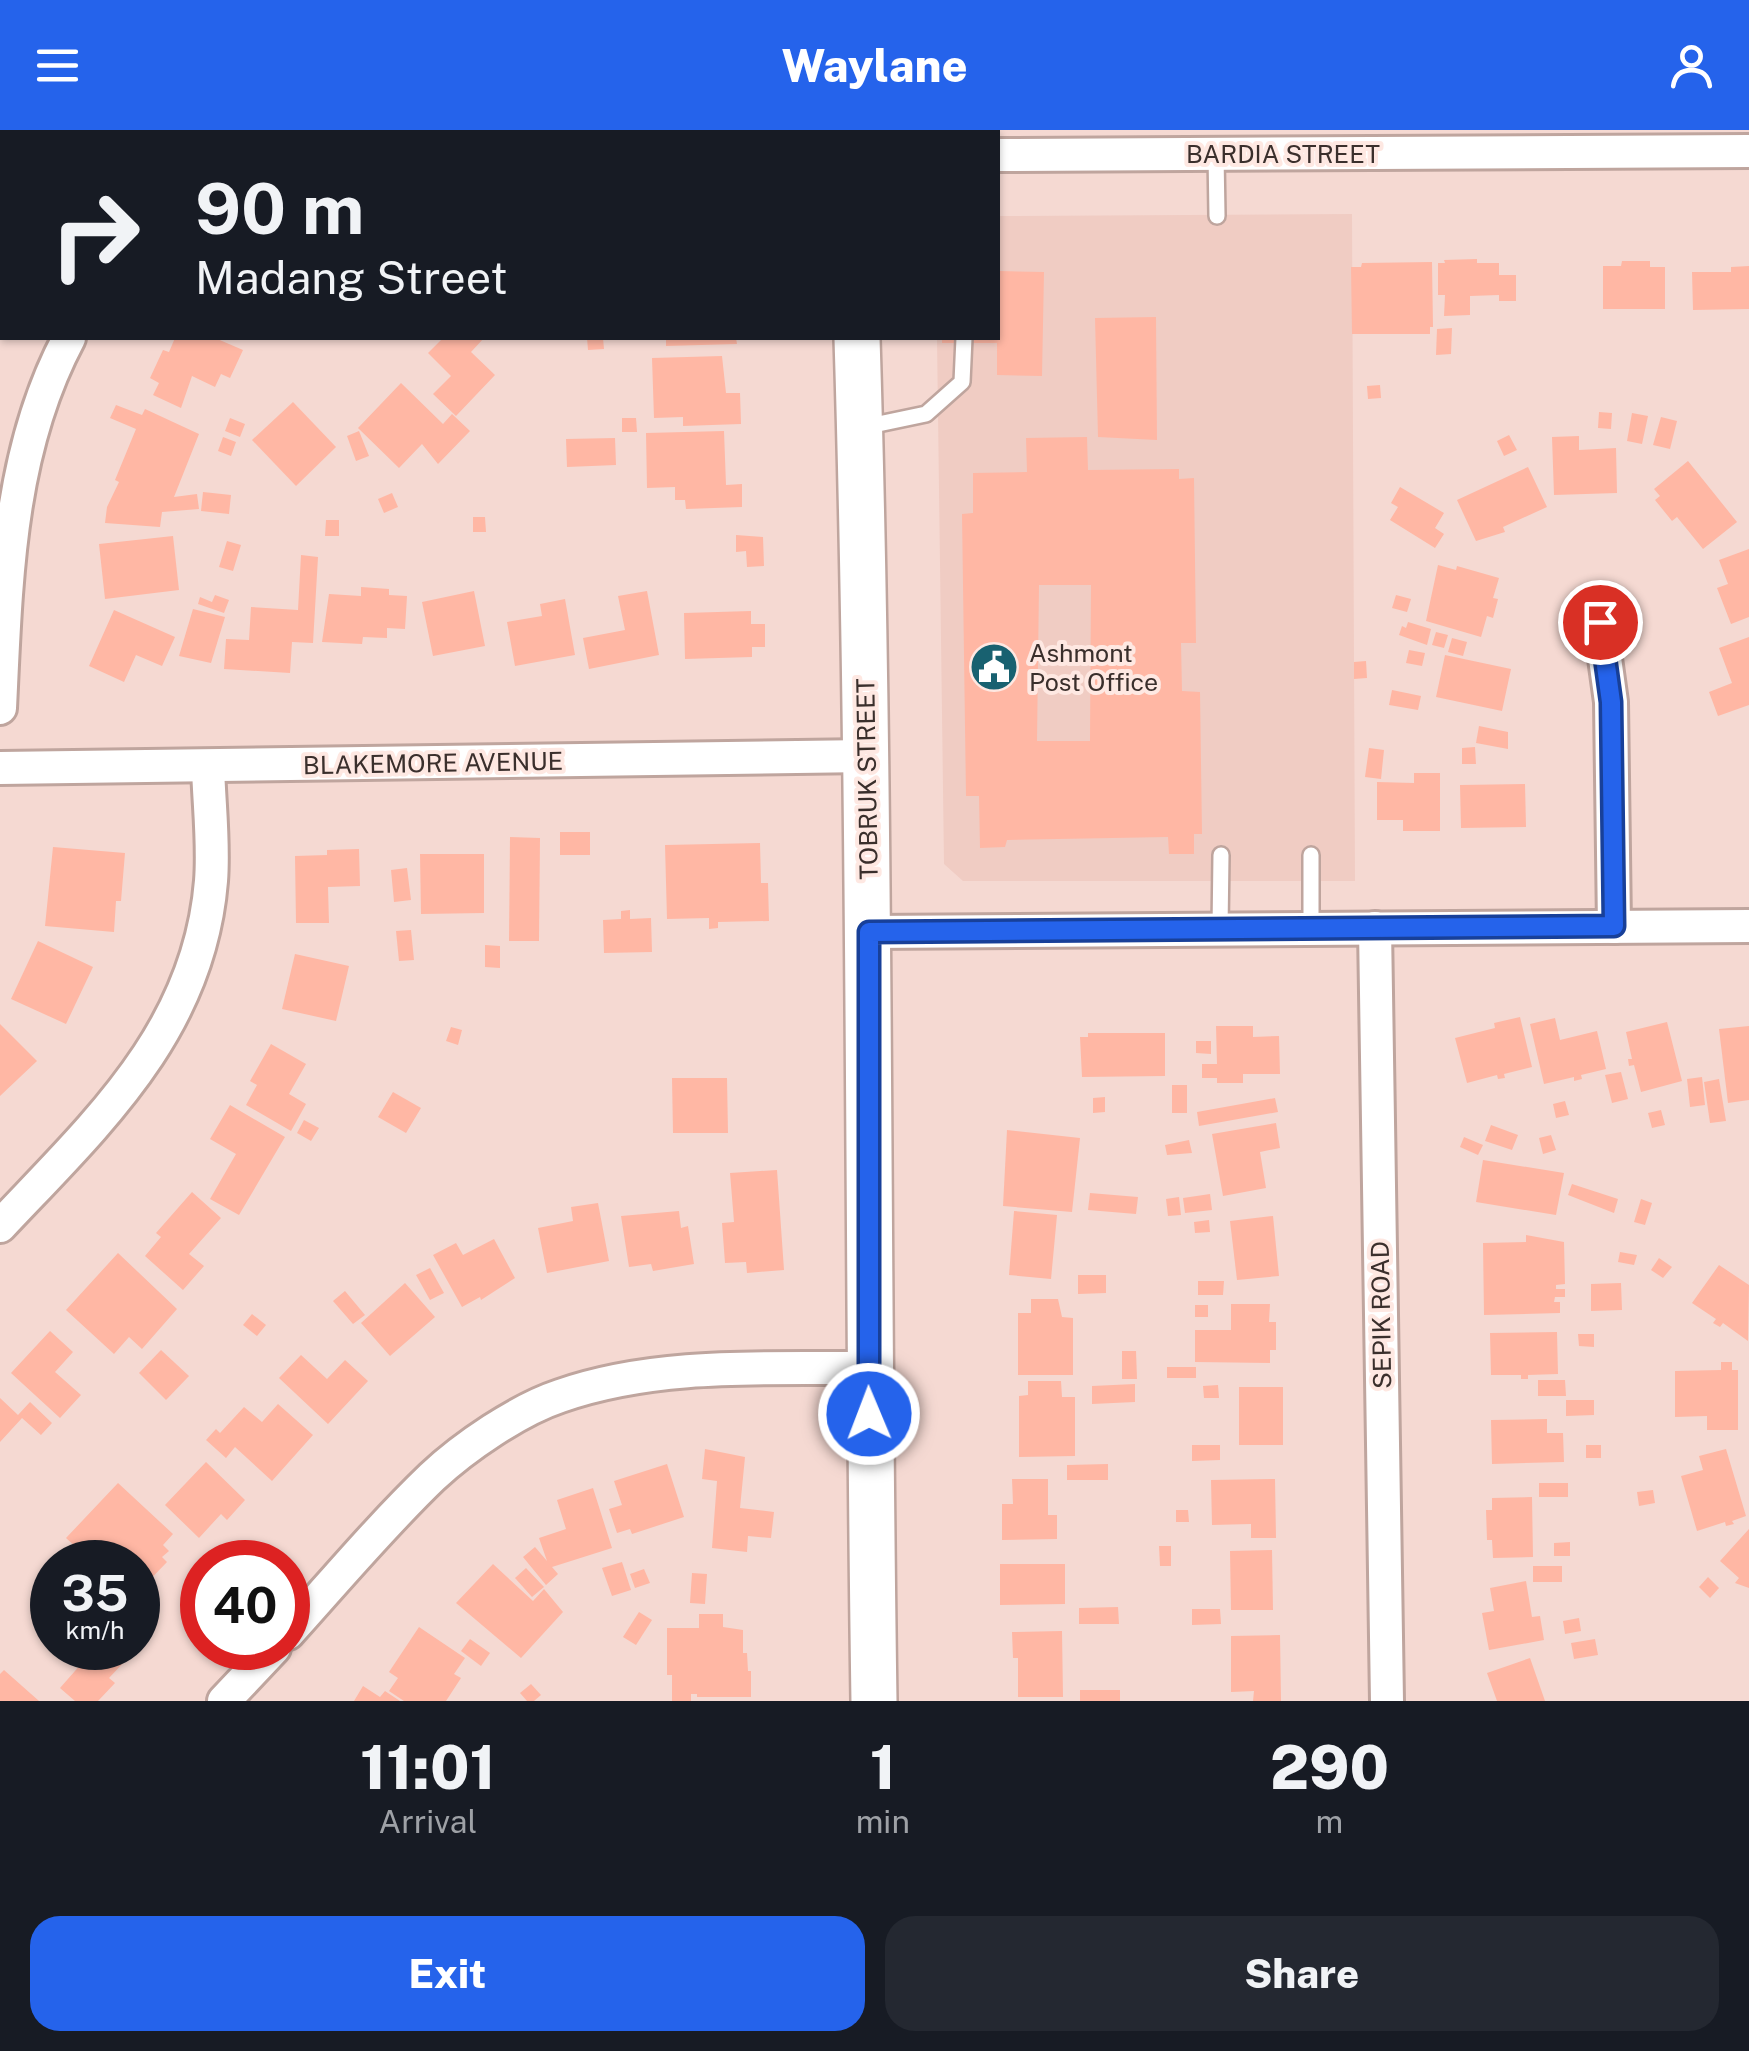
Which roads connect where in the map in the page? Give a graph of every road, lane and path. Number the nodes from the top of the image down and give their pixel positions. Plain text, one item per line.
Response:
1 (1672, 141) edge
2 (1749, 151) edge
3 (1216, 154) junction
4 (1000, 155) edge
5 (1217, 216) dead end
6 (68, 340) edge
7 (857, 340) edge
8 (964, 340) edge
9 (860, 428) junction
10 (1600, 622) dead end
11 (0, 708) edge
12 (866, 756) junction
13 (208, 766) junction
14 (0, 768) edge
15 (1311, 854) dead end
16 (1221, 855) dead end
17 (1614, 926) junction
18 (1749, 926) edge
19 (1376, 928) junction
20 (1311, 929) junction
21 (1220, 930) junction
22 (869, 932) junction
23 (0, 1226) edge
24 (868, 1368) junction
25 (310, 1609) edge
26 (253, 1670) edge
27 (224, 1701) edge
28 (874, 1701) edge
29 (1387, 1701) edge

1 - 2 street, BARDIA STREET
1 - 3 street, BARDIA STREET
3 - 4 street, BARDIA STREET
3 - 5 lane
6 - 11 street
7 - 9 street, TOBRUK STREET
8 - 9 lane
9 - 12 street, TOBRUK STREET
10 - 17 street
12 - 13 street, BLAKEMORE AVENUE
12 - 22 street, TOBRUK STREET
13 - 14 street, BLAKEMORE AVENUE
13 - 23 street
15 - 20 lane
16 - 21 lane
17 - 18 street
17 - 19 street
19 - 20 street
19 - 29 street, SEPIK ROAD
20 - 21 street
21 - 22 street
22 - 24 street, TOBRUK STREET
24 - 25 street
24 - 28 street, TOBRUK STREET
26 - 27 street

